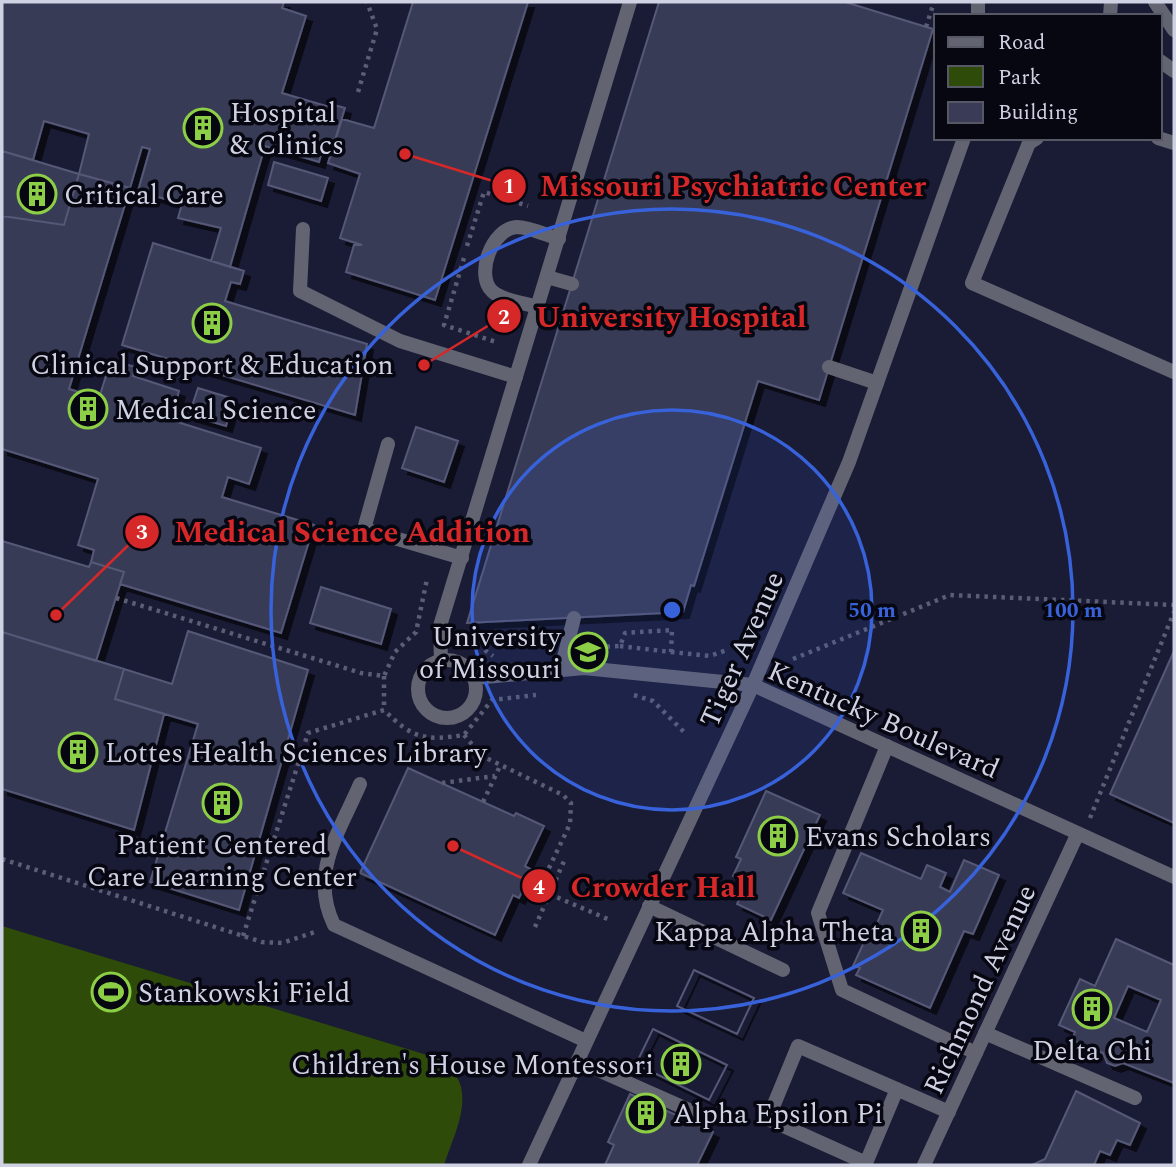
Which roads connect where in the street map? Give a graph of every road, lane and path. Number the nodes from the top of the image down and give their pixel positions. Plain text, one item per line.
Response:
1 (367, 2) edge
2 (630, 2) edge
3 (934, 2) edge
4 (1155, 2) edge
5 (926, 27) dead end
6 (1174, 30) edge
7 (358, 92) dead end
8 (963, 140) edge
9 (1034, 140) edge
10 (303, 229) dead end
11 (559, 239) junction
12 (547, 277) junction
13 (572, 284) dead end
14 (538, 307) junction
15 (829, 367) dead end
16 (1174, 372) edge
17 (516, 377) junction
18 (877, 383) junction
19 (388, 444) dead end
20 (462, 558) junction
21 (427, 579) dead end
22 (116, 598) dead end
23 (1174, 605) edge
24 (1174, 612) edge
25 (574, 618) dead end
26 (471, 640) dead end
27 (620, 646) junction
28 (566, 648) junction
29 (727, 650) dead end
30 (671, 652) junction
31 (506, 656) dead end
32 (793, 660) dead end
33 (441, 661) junction
34 (561, 669) junction
35 (384, 676) junction
36 (474, 678) junction
37 (752, 685) junction
38 (622, 693) dead end
39 (548, 694) dead end
40 (384, 710) junction
41 (684, 732) dead end
42 (464, 735) junction
43 (887, 746) junction
44 (500, 766) junction
45 (495, 776) junction
46 (442, 783) dead end
47 (359, 784) dead end
48 (483, 802) dead end
49 (1089, 818) dead end
50 (1078, 833) junction
51 (2, 859) edge
52 (564, 861) dead end
53 (1174, 877) edge
54 (526, 884) dead end
55 (539, 889) junction
56 (550, 894) junction
57 (649, 906) junction
58 (610, 920) dead end
59 (334, 925) junction
60 (535, 927) dead end
61 (243, 936) junction
62 (783, 970) dead end
63 (985, 1033) junction
64 (586, 1041) junction
65 (975, 1054) junction
66 (578, 1061) junction
67 (897, 1089) junction
68 (1135, 1098) dead end
69 (949, 1112) junction
70 (707, 1118) dead end
71 (529, 1165) edge
72 (924, 1165) edge

1 - 7 path
2 - 11 street
3 - 5 path
4 - 6 street
8 - 18 street, Tiger Avenue
9 - 16 street
10 - 17 street
11 - 12 street
11 - 14 street
12 - 13 street
12 - 14 street
14 - 17 street
15 - 18 street
17 - 20 street
18 - 37 street, Tiger Avenue
19 - 20 street
20 - 33 street
21 - 35 path
22 - 35 path
23 - 32 path
24 - 49 path
25 - 28 street
26 - 31 path
27 - 28 path
27 - 30 path
27 - 30 path
28 - 34 street
29 - 30 path
33 - 36 street
33 - 36 street
34 - 36 street, Kentucky Boulevard
34 - 37 street, Kentucky Boulevard
35 - 40 path
37 - 43 street, Kentucky Boulevard
37 - 57 street, Tiger Avenue
38 - 41 path
39 - 42 path
40 - 42 path
40 - 61 path
42 - 44 path
43 - 50 street, Kentucky Boulevard
43 - 65 street
44 - 45 path
44 - 55 path
45 - 46 path
45 - 48 path
47 - 59 street
50 - 53 street, Kentucky Boulevard
50 - 63 street, Richmond Avenue
51 - 61 path
52 - 56 path
54 - 55 path
55 - 56 path
56 - 58 path
56 - 60 path
57 - 62 street
57 - 64 street, Tiger Avenue
59 - 61 path
59 - 64 street
63 - 65 street, Richmond Avenue
63 - 68 street
64 - 66 street, Tiger Avenue
65 - 69 street, Richmond Avenue
66 - 70 street
66 - 71 street, Tiger Avenue
67 - 67 street
67 - 69 street
69 - 72 street, Richmond Avenue

